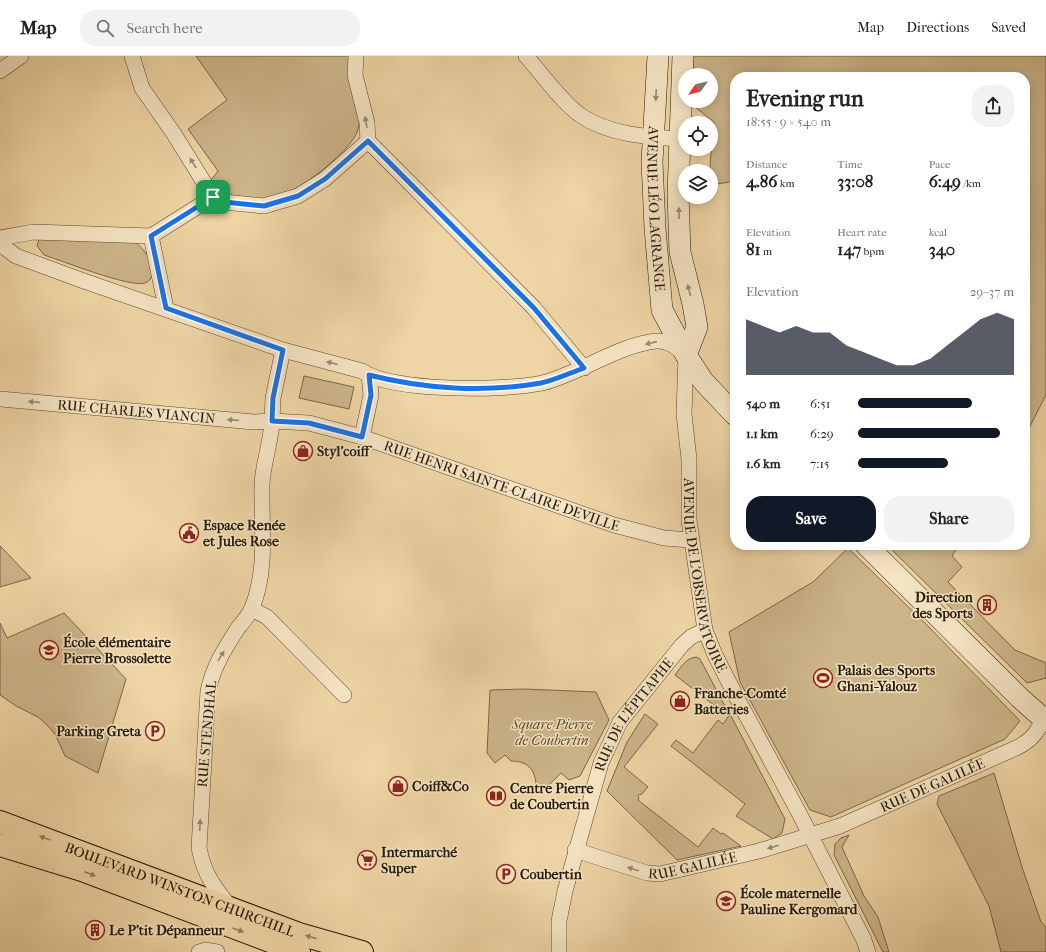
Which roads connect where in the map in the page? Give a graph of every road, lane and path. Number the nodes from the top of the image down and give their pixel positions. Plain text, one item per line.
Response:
1 (21, 56) edge
2 (132, 56) edge
3 (356, 56) edge
4 (526, 56) edge
5 (658, 56) edge
6 (683, 56) edge
7 (0, 71) edge
8 (682, 116) edge
9 (653, 137) junction
10 (678, 139) edge
11 (368, 141) junction
12 (680, 156) edge
13 (213, 197) junction
14 (151, 236) junction
15 (0, 238) edge
16 (0, 244) edge
17 (166, 308) junction
18 (283, 350) junction
19 (686, 355) junction
20 (584, 368) junction
21 (369, 375) junction
22 (0, 399) edge
23 (730, 410) edge
24 (272, 421) junction
25 (362, 437) junction
26 (690, 540) junction
27 (871, 550) edge
28 (252, 609) junction
29 (705, 630) junction
30 (344, 695) dead end
31 (1045, 718) edge
32 (0, 822) edge
33 (810, 836) junction
34 (0, 845) edge
35 (575, 850) junction
36 (230, 907) junction
37 (558, 931) junction
38 (199, 952) edge
39 (217, 952) edge
40 (299, 952) edge
41 (362, 952) edge
42 (548, 952) edge
43 (559, 952) edge
44 (868, 952) edge

1 - 7 street
13 -> 2 street
11 -> 3 street
4 - 9 street
5 -> 9 main road, AVENUE LÉO LAGRANGE
6 - 8 main road, AVENUE LÉO LAGRANGE
9 - 10 street
9 - 19 main road, AVENUE LÉO LAGRANGE
11 - 13 street
11 - 20 street
19 -> 12 main road, AVENUE LÉO LAGRANGE
13 - 14 street
14 - 15 street
14 - 17 street
16 - 17 street
17 - 18 street
21 -> 18 street
18 - 24 street, RUE STENDHAL
19 -> 20 street
19 - 23 main road, AVENUE LÉO LAGRANGE
19 - 26 street, AVENUE DE L'OBSERVATOIRE
20 - 21 street
21 - 25 street
24 -> 22 street, RUE CHARLES VIANCIN
24 - 25 street, RUE CHARLES VIANCIN
24 - 28 street, RUE STENDHAL
25 - 26 street, RUE HENRI SAINTE-CLAIRE DEVILLE
26 - 29 street, AVENUE DE L'OBSERVATOIRE
27 - 31 main road
28 - 30 street
36 -> 28 street, RUE STENDHAL
29 - 33 street, AVENUE DE L'OBSERVATOIRE
29 - 35 street, RUE DE L'ÉPITAPHE
31 - 33 street, RUE DE GALILÉE
36 -> 32 main road, BOULEVARD WINSTON CHURCHILL
33 -> 35 street, RUE GALILÉE
33 - 44 street, AVENUE DE L'OBSERVATOIRE
34 -> 40 main road, BOULEVARD WINSTON CHURCHILL
35 - 37 street, RUE DE L'ÉPITAPHE
41 -> 36 main road, BOULEVARD WINSTON CHURCHILL
37 - 42 street, RUE DE L'ÉPITAPHE
37 - 43 street, RUE DE L'ÉPITAPHE
38 - 39 street

